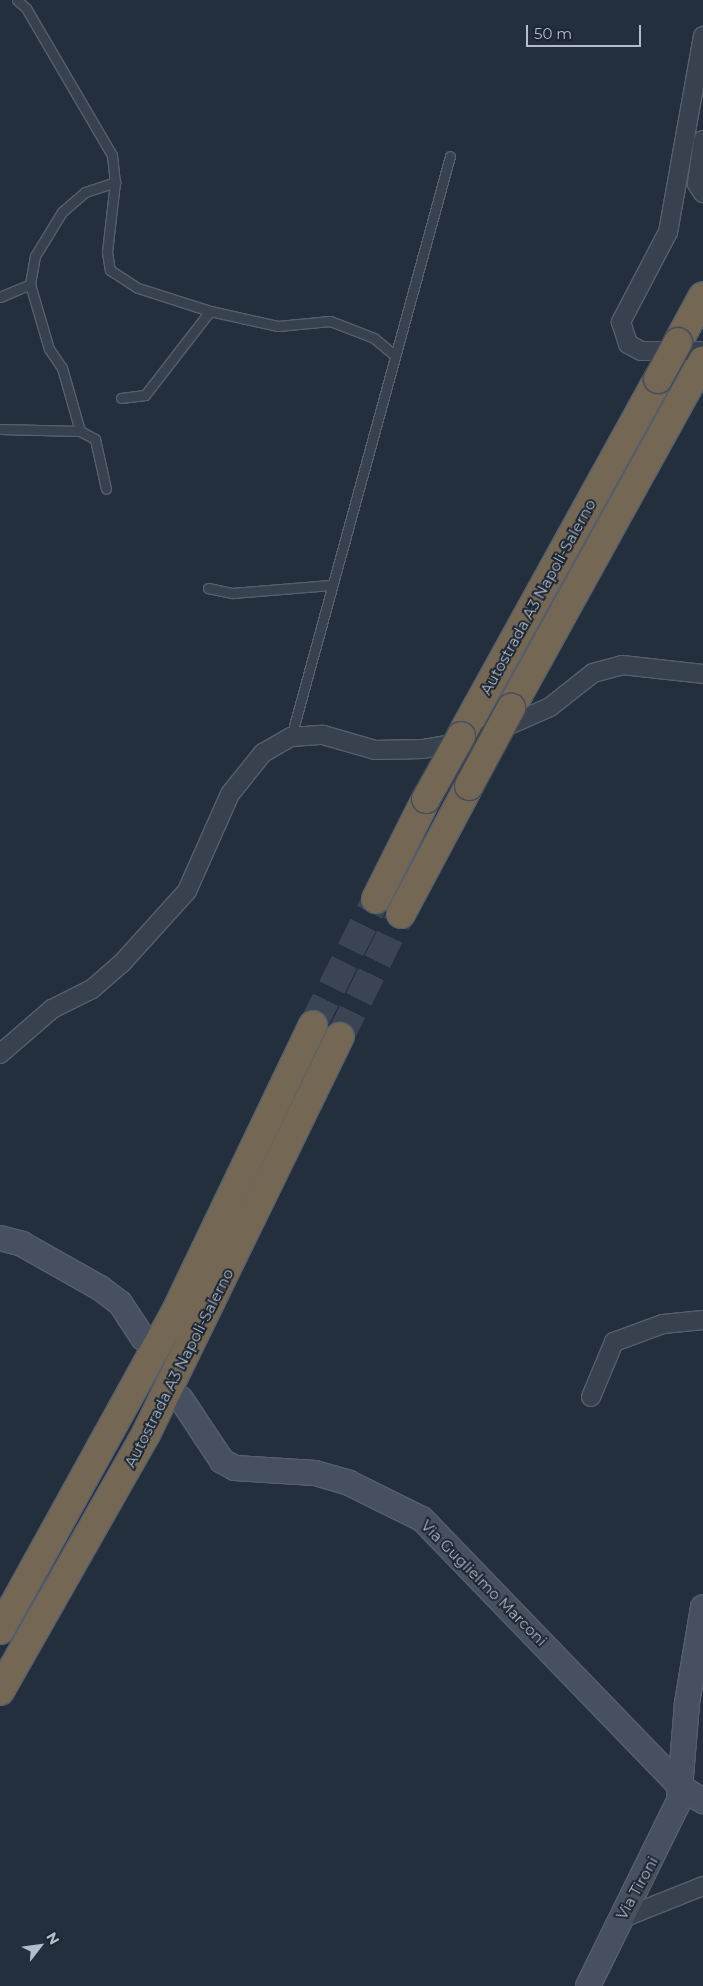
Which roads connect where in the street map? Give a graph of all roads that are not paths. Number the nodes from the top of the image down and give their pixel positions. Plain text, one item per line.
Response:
1 (17, 0) edge
2 (703, 36) edge
3 (703, 140) edge
4 (450, 156) dead end
5 (115, 182) junction
6 (703, 193) edge
7 (30, 284) junction
8 (703, 296) edge
9 (0, 297) edge
10 (210, 311) junction
11 (394, 355) junction
12 (700, 362) edge
13 (121, 398) dead end
14 (0, 429) edge
15 (80, 431) junction
16 (106, 489) dead end
17 (331, 585) junction
18 (208, 588) dead end
19 (703, 674) edge
20 (291, 737) junction
21 (376, 899) tunnel mouth
22 (401, 914) tunnel mouth
23 (313, 1025) tunnel mouth
24 (340, 1037) tunnel mouth
25 (0, 1054) edge
26 (0, 1238) edge
27 (703, 1320) edge
28 (143, 1338) dead end
29 (590, 1397) dead end
30 (181, 1399) dead end
31 (703, 1606) edge
32 (0, 1630) edge
33 (0, 1691) edge
34 (682, 1788) junction
35 (703, 1801) edge
36 (703, 1886) edge
37 (618, 1920) junction
38 (588, 1986) edge

1 - 5 lane
2 - 12 street
3 - 6 street
4 - 11 lane
5 - 7 lane
5 - 10 lane
7 - 9 lane
7 - 15 lane
8 - 21 highway, Autostrada A3 Napoli-Salerno, bridge
10 - 11 lane
10 - 13 lane
11 - 17 lane
12 - 22 highway, Autostrada A3 Napoli-Salerno, bridge
14 - 15 lane
15 - 16 lane
17 - 18 lane
17 - 20 lane
19 - 20 street
20 - 25 street
23 - 32 highway, Autostrada A3 Napoli-Salerno
24 - 33 highway, Autostrada A3 Napoli-Salerno
26 - 28 street
27 - 29 street
30 - 34 street, Via Guglielmo Marconi
31 - 34 street, Via Tironi
34 - 35 street, Via Guglielmo Marconi
34 - 37 street, Via Tironi
36 - 37 street
37 - 38 street, Via Tironi

